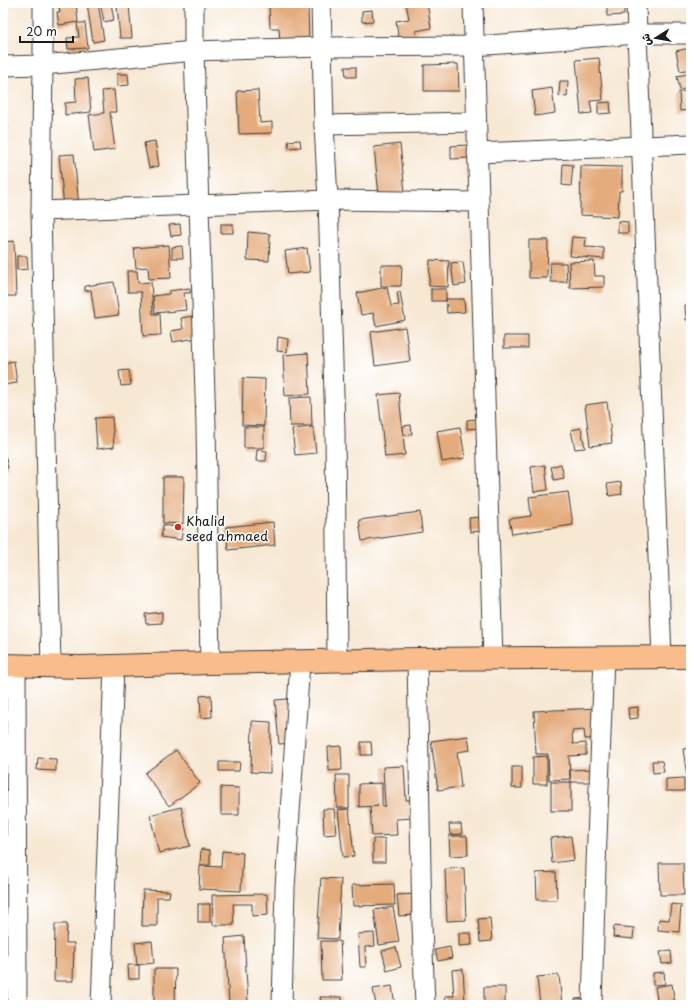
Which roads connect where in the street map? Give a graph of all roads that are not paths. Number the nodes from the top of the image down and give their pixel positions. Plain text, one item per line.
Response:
1 (43, 3) edge
2 (194, 3) edge
3 (322, 3) edge
4 (473, 3) edge
5 (636, 3) edge
6 (636, 34) junction
7 (691, 34) edge
8 (474, 46) junction
9 (322, 47) junction
10 (194, 51) junction
11 (43, 65) junction
12 (3, 66) edge
13 (476, 122) junction
14 (324, 125) junction
15 (691, 144) edge
16 (641, 146) junction
17 (477, 153) junction
18 (328, 200) junction
19 (478, 202) junction
20 (199, 205) junction
21 (40, 211) junction
22 (691, 656) edge
23 (604, 657) junction
24 (662, 657) junction
25 (417, 659) junction
26 (493, 659) junction
27 (337, 661) junction
28 (300, 662) junction
29 (210, 663) junction
30 (10, 665) edge
31 (51, 667) junction
32 (114, 667) junction
33 (10, 927) edge
34 (17, 1005) edge
35 (101, 1005) edge
36 (282, 1005) edge
37 (425, 1005) edge
38 (592, 1005) edge

1 - 11 street
2 - 10 street
3 - 9 street
4 - 8 street
5 - 6 street
6 - 7 street
6 - 8 street
6 - 16 street
8 - 9 street
8 - 13 street
9 - 10 street
9 - 14 street
10 - 11 street
10 - 20 street
11 - 12 street
11 - 21 street
13 - 14 street
13 - 17 street
14 - 18 street
15 - 16 street
16 - 17 street
16 - 24 street
17 - 19 street
18 - 19 street
18 - 20 street
18 - 27 street
19 - 26 street
20 - 21 street
20 - 29 street
21 - 31 street
22 - 24 main road
23 - 24 main road
23 - 26 main road
23 - 38 street
25 - 26 main road
25 - 27 main road
25 - 37 street
27 - 28 main road
28 - 29 main road
28 - 36 street
29 - 32 main road
30 - 31 main road
30 - 33 street
31 - 32 main road
32 - 35 street
33 - 34 street

